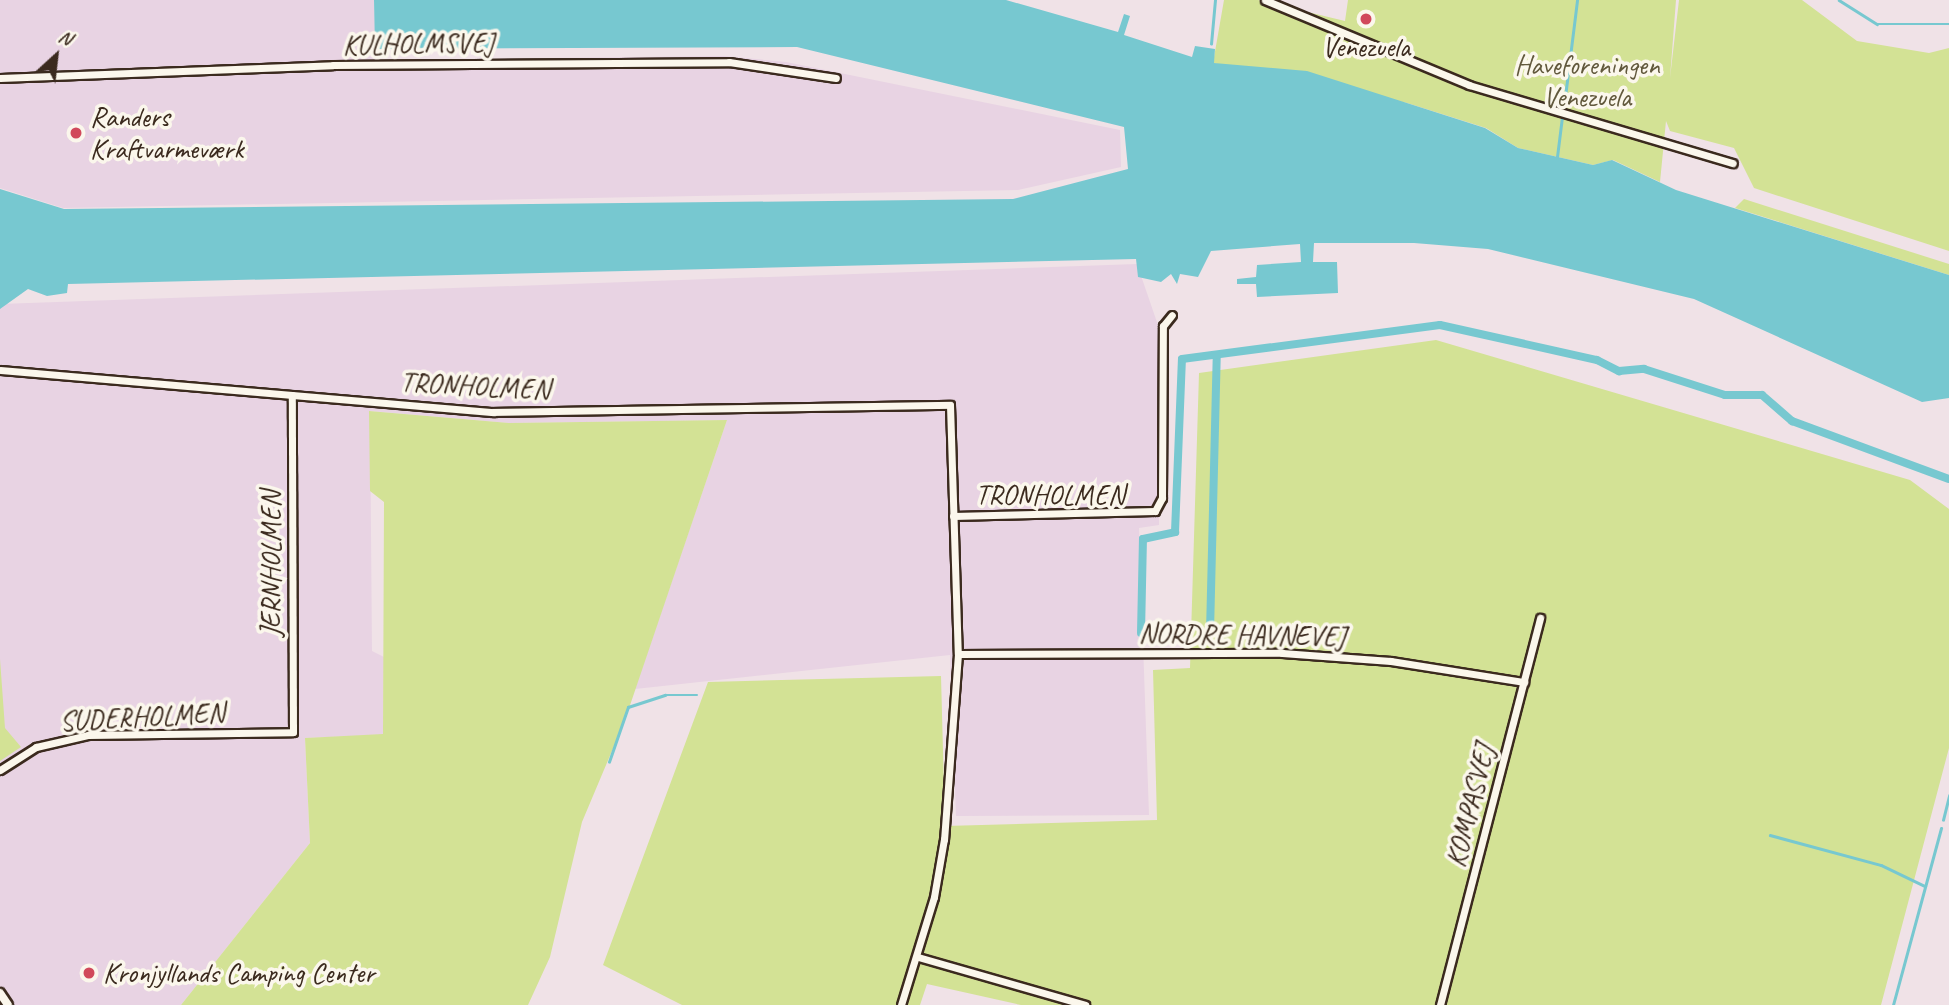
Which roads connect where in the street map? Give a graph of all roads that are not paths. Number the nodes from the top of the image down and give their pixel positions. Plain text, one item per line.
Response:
1 (1265, 0) edge
2 (0, 78) edge
3 (836, 78) dead end
4 (1733, 163) dead end
5 (1172, 315) dead end
6 (0, 370) edge
7 (292, 395) junction
8 (953, 516) junction
9 (1540, 618) dead end
10 (958, 653) junction
11 (1524, 682) junction
12 (293, 732) joint
13 (0, 770) edge
14 (918, 957) junction
15 (0, 993) edge
16 (8, 1005) edge
17 (901, 1005) edge
18 (1085, 1005) edge
19 (1440, 1005) edge

1 - 4 street
2 - 3 street, KULHOLMSVEJ
5 - 8 street, TRONHOLMEN
6 - 7 street, TRONHOLMEN
7 - 8 street, TRONHOLMEN
7 - 12 street, JERNHOLMEN
8 - 10 street
9 - 11 street, KOMPASVEJ
10 - 11 street, NORDRE HAVNEVEJ
10 - 14 street
11 - 19 street, KOMPASVEJ
12 - 13 street, SUDERHOLMEN
14 - 17 street
14 - 18 street
15 - 16 street

